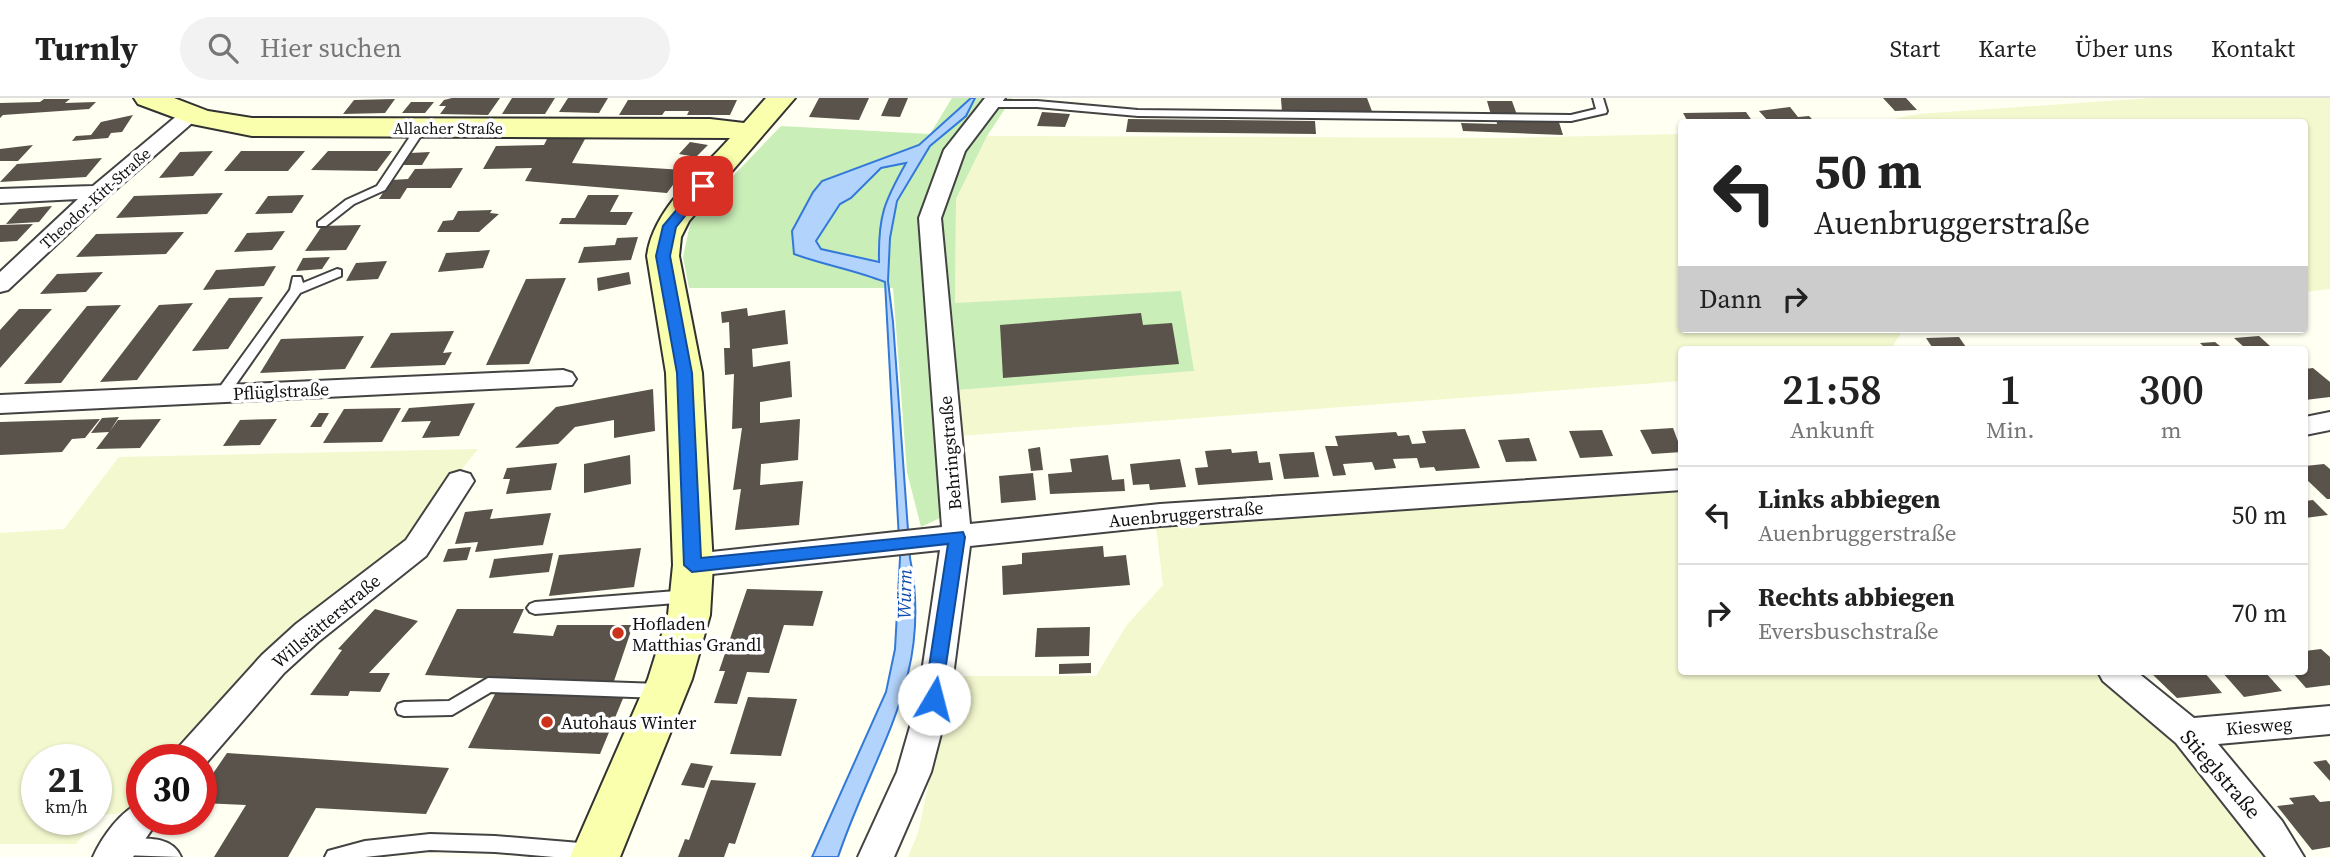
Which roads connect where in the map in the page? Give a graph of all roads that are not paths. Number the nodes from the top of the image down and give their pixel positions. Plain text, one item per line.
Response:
1 (148, 98) edge
2 (781, 98) edge
3 (1598, 98) edge
4 (993, 101) edge
5 (1038, 101) edge
6 (189, 106) edge
7 (421, 128) junction
8 (752, 132) junction
9 (99, 192) junction
10 (0, 196) edge
11 (321, 224) dead end
12 (337, 273) dead end
13 (0, 285) edge
14 (562, 379) dead end
15 (222, 394) junction
16 (0, 404) edge
17 (2330, 421) edge
18 (2308, 425) edge
19 (1678, 480) edge
20 (460, 481) dead end
21 (944, 538) junction
22 (691, 580) junction
23 (535, 608) dead end
24 (2118, 675) edge
25 (665, 691) junction
26 (404, 709) dead end
27 (2330, 720) edge
28 (2188, 733) junction
29 (201, 744) edge
30 (128, 835) edge
31 (115, 852) edge
32 (596, 855) edge
33 (172, 857) edge
34 (334, 857) edge
35 (876, 857) edge
36 (2287, 857) edge

1 - 6 main road, Allacher Straße
2 - 8 main road
3 - 5 lane
4 - 5 lane
4 - 21 street, Behringstraße
6 - 7 main road, Allacher Straße
6 - 9 street, Theodor-Kitt-Straße
7 - 8 main road, Allacher Straße
7 - 11 lane
8 - 22 main road
9 - 10 street
9 - 13 street, Theodor-Kitt-Straße
12 - 15 lane
14 - 15 street, Pflüglstraße
15 - 16 street, Pflüglstraße
17 - 18 street
19 - 21 street, Auenbruggerstraße
20 - 29 street, Willstätterstraße
21 - 22 street, Auenbruggerstraße
21 - 35 street, Behringstraße
22 - 23 lane
22 - 25 main road
24 - 28 street, Stieglstraße
25 - 26 lane
25 - 32 main road
27 - 28 street, Kiesweg
28 - 36 street, Stieglstraße
30 - 31 street
31 - 33 lane
32 - 34 lane

